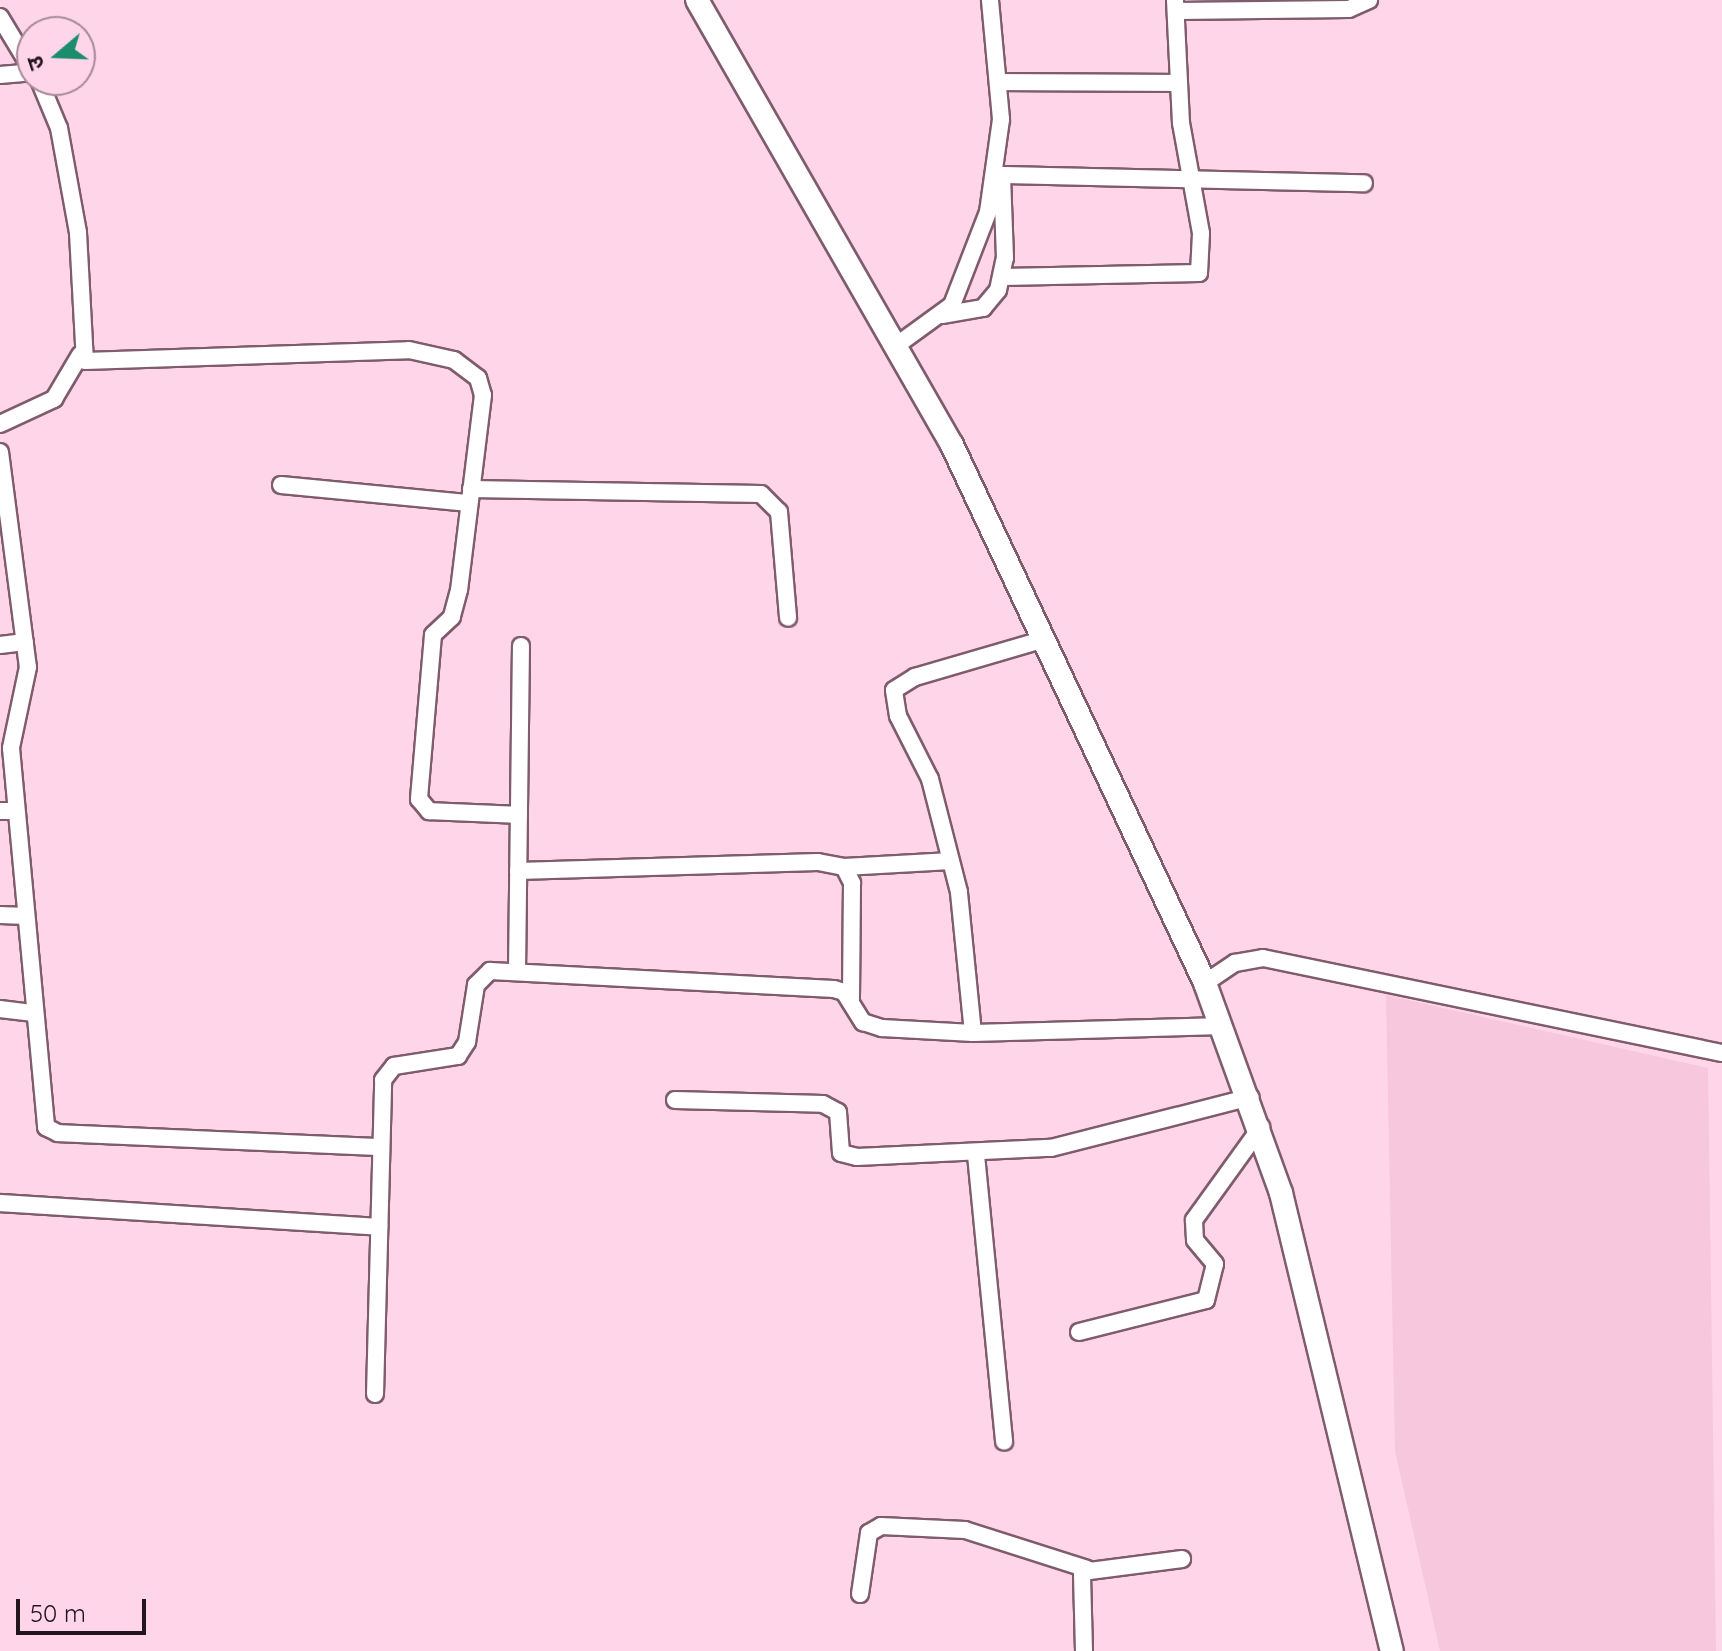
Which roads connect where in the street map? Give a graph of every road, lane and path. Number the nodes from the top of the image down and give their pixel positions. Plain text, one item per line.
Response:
1 (697, 0) edge
2 (990, 0) edge
3 (1369, 0) edge
4 (1176, 6) edge
5 (0, 17) edge
6 (16, 44) edge
7 (1000, 82) junction
8 (1178, 83) junction
9 (46, 96) edge
10 (1001, 150) junction
11 (1002, 175) junction
12 (1191, 179) junction
13 (1364, 183) dead end
14 (1003, 277) junction
15 (942, 315) junction
16 (897, 345) junction
17 (80, 355) junction
18 (0, 424) edge
19 (0, 452) edge
20 (281, 485) dead end
21 (470, 496) junction
22 (788, 618) dead end
23 (1045, 639) junction
24 (25, 642) junction
25 (0, 645) edge
26 (521, 646) dead end
27 (8, 811) edge
28 (519, 815) junction
29 (951, 861) junction
30 (844, 867) junction
31 (518, 871) junction
32 (0, 915) edge
33 (26, 916) junction
34 (517, 972) junction
35 (1205, 983) junction
36 (851, 1002) junction
37 (0, 1009) edge
38 (34, 1013) junction
39 (1223, 1026) junction
40 (973, 1033) junction
41 (1722, 1053) edge
42 (1251, 1097) junction
43 (675, 1100) dead end
44 (1261, 1127) junction
45 (381, 1147) junction
46 (976, 1155) junction
47 (0, 1203) edge
48 (379, 1227) junction
49 (1079, 1332) dead end
50 (375, 1394) dead end
51 (1004, 1442) dead end
52 (1182, 1559) dead end
53 (1087, 1569) junction
54 (860, 1594) dead end
55 (1084, 1651) edge
56 (1392, 1651) edge

1 - 16 street
2 - 7 street
3 - 4 street
4 - 8 street
5 - 6 street
7 - 8 street
7 - 10 street
8 - 12 street
9 - 17 street
10 - 11 street
10 - 15 street
11 - 12 street
11 - 14 street
12 - 13 street
12 - 14 street
14 - 15 street
15 - 16 street
16 - 23 street
17 - 18 street
17 - 21 street
19 - 24 street
20 - 21 street
21 - 22 street
21 - 28 street
23 - 29 street
23 - 35 street
24 - 25 street
24 - 27 street
26 - 28 street
27 - 33 street
28 - 31 street
29 - 30 street
29 - 40 street
30 - 31 street
30 - 36 street
31 - 34 street
32 - 33 street
33 - 38 street
34 - 36 street
34 - 45 street
35 - 39 street
35 - 41 street
36 - 40 street
37 - 38 street
38 - 45 street
39 - 40 street
39 - 42 street
42 - 44 street
42 - 46 street
43 - 46 street
44 - 49 street
44 - 56 street
45 - 48 street
46 - 51 street
47 - 48 street
48 - 50 street
52 - 53 street
53 - 54 street
53 - 55 street

